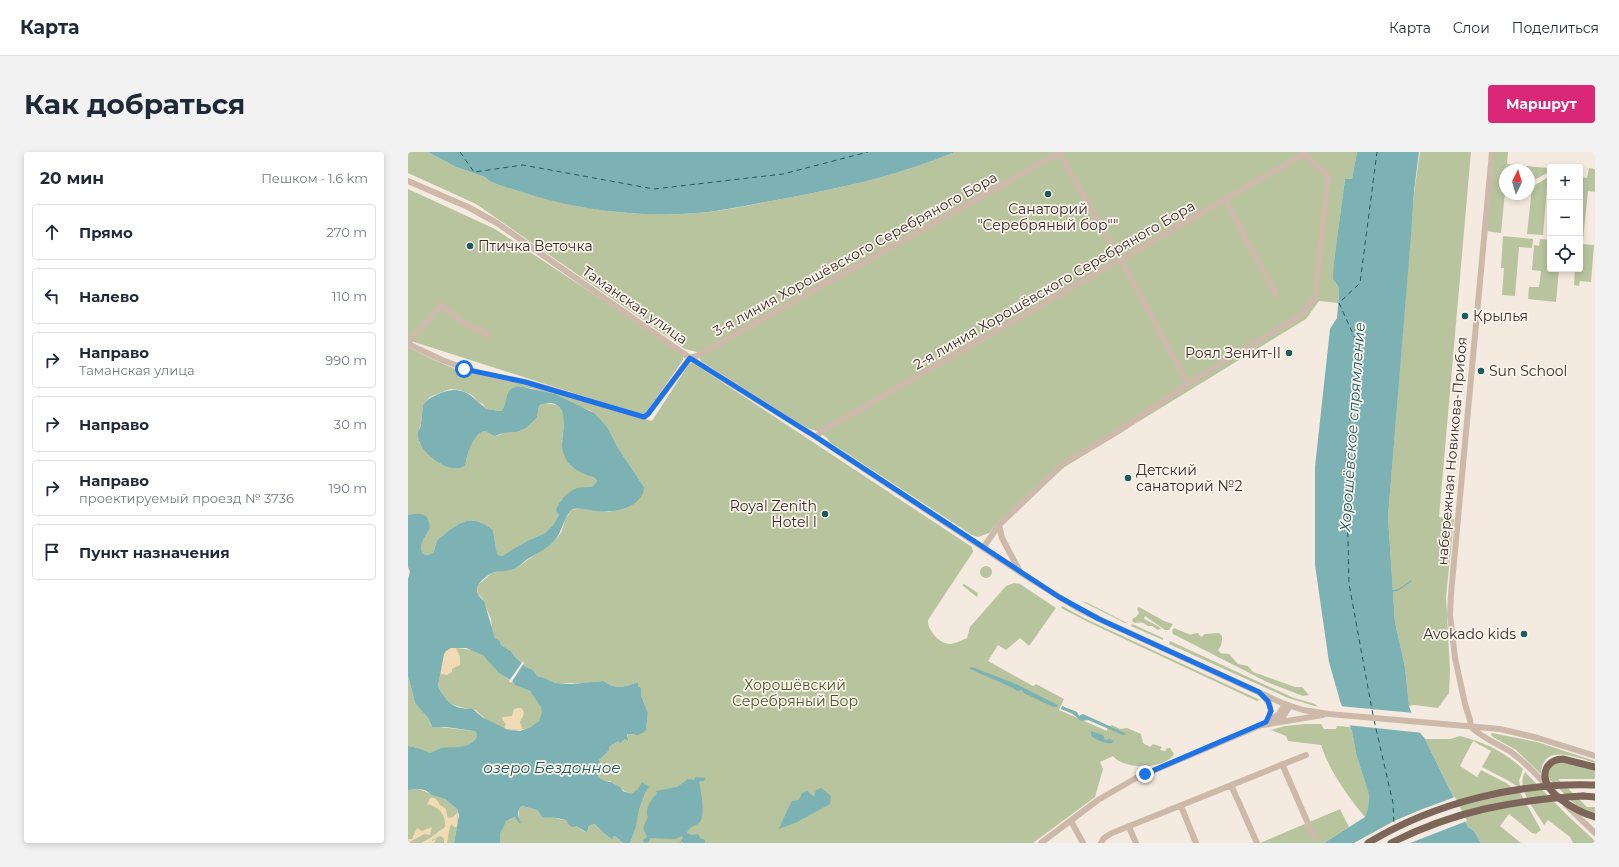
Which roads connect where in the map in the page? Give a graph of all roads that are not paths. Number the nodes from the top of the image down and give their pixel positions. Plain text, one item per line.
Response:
1 (1060, 152) edge
2 (1492, 152) edge
3 (1303, 153) edge
4 (408, 181) edge
5 (1226, 200) junction
6 (1121, 260) junction
7 (1276, 294) dead end
8 (489, 335) dead end
9 (408, 344) edge
10 (690, 358) junction
11 (1188, 384) junction
12 (816, 437) junction
13 (1000, 525) junction
14 (1004, 542) junction
15 (985, 545) junction
16 (1010, 562) junction
17 (1259, 692) junction
18 (1288, 705) junction
19 (1328, 714) junction
20 (1267, 723) junction
21 (1471, 727) junction
22 (1306, 755) dead end
23 (1595, 756) edge
24 (1282, 764) junction
25 (1595, 767) edge
26 (1231, 785) junction
27 (1595, 785) edge
28 (1551, 789) junction
29 (1595, 796) edge
30 (1564, 803) junction
31 (1180, 806) junction
32 (1595, 817) edge
33 (1071, 821) junction
34 (1129, 827) junction
35 (1595, 833) edge
36 (1314, 837) dead end
37 (1041, 843) edge
38 (1084, 843) edge
39 (1101, 843) edge
40 (1136, 843) edge
41 (1196, 843) edge
42 (1256, 843) edge
43 (1368, 843) edge
44 (1391, 843) edge

1 - 6 street
1 - 10 street, 3-я линия Хорошёвского Серебряного Бора
2 - 21 street, набережная Новикова-Прибоя
3 - 5 street, 2-я линия Хорошёвского Серебряного Бора
3 - 11 street
4 - 10 street, Таманская улица
5 - 6 street, 2-я линия Хорошёвского Серебряного Бора
5 - 7 street
6 - 11 street
6 - 12 street, 2-я линия Хорошёвского Серебряного Бора
8 - 9 street
9 - 10 street, 3-я линия Хорошёвского Серебряного Бора
10 - 12 street, Таманская улица
11 - 13 street
12 - 15 street, Таманская улица
13 - 14 street
13 - 15 street
14 - 15 street
14 - 16 street
15 - 16 street, Таманская улица
16 - 17 street, Таманская улица
17 - 18 street, Таманская улица
17 - 20 street
18 - 19 street, Таманская улица
18 - 20 street
19 - 20 street
19 - 21 street
20 - 33 street
21 - 23 street
21 - 28 street
22 - 24 street
24 - 26 street
24 - 36 street
25 - 28 main road
26 - 31 street
26 - 42 street
27 - 43 main road, bridge
28 - 30 main road
29 - 44 main road, bridge
30 - 32 main road
30 - 35 street
31 - 34 street
31 - 41 street
33 - 37 street
33 - 38 street
34 - 39 street
34 - 40 street

